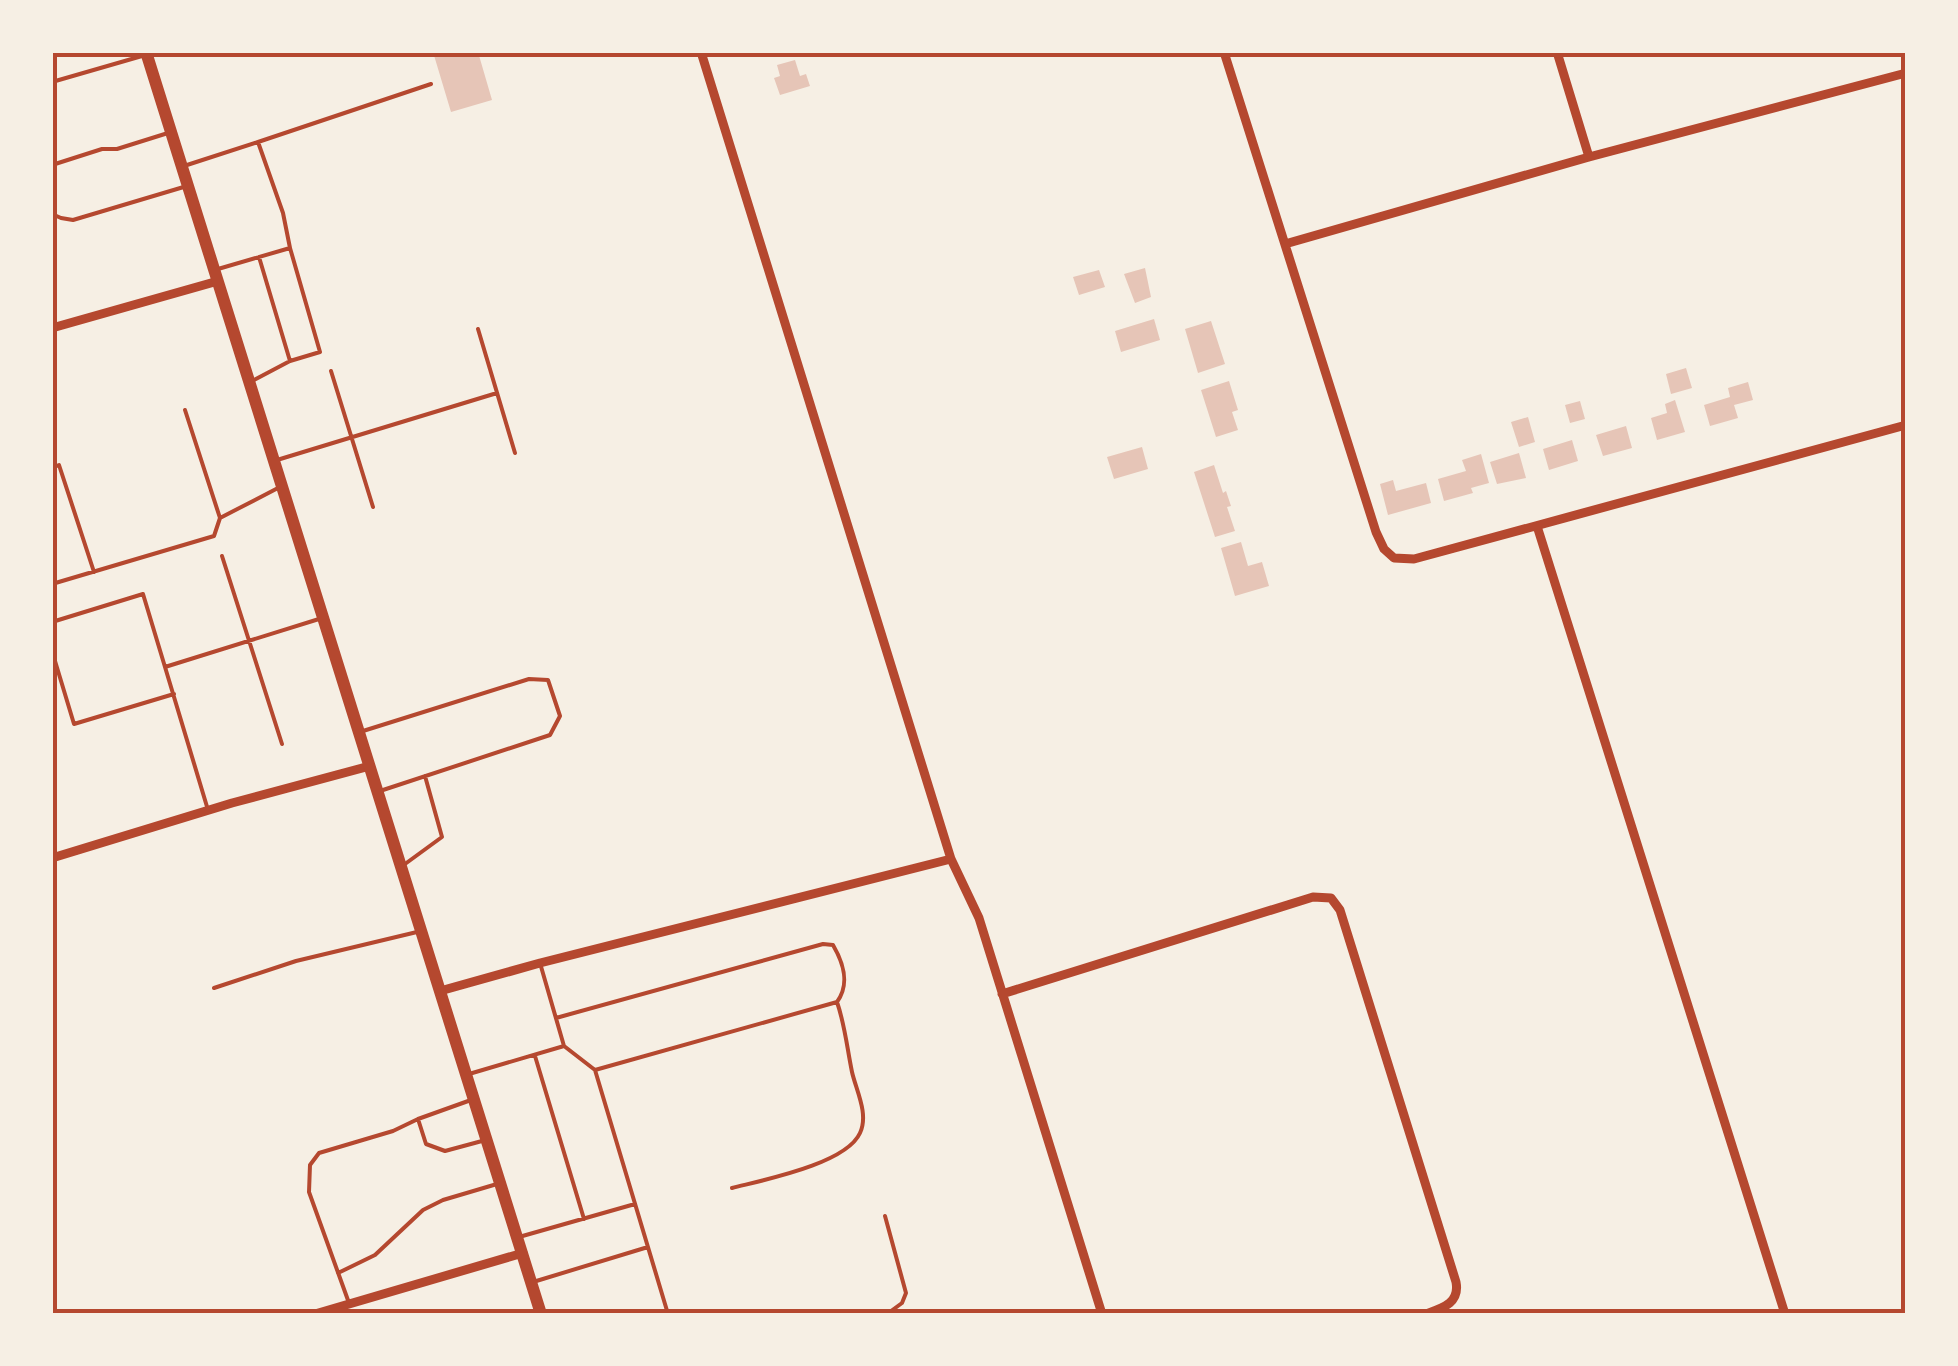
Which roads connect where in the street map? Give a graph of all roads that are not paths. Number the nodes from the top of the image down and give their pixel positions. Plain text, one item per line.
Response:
1 (701, 52) edge
2 (1224, 52) edge
3 (1557, 52) edge
4 (146, 54) edge
5 (1906, 72) edge
6 (52, 82) edge
7 (432, 84) dead end
8 (172, 132) junction
9 (258, 142) junction
10 (1589, 158) junction
11 (52, 165) edge
12 (182, 166) junction
13 (189, 186) junction
14 (52, 214) edge
15 (1285, 244) junction
16 (290, 248) junction
17 (260, 257) junction
18 (216, 276) junction
19 (52, 328) edge
20 (478, 329) dead end
21 (290, 361) junction
22 (331, 371) dead end
23 (250, 382) junction
24 (498, 393) junction
25 (185, 410) dead end
26 (1906, 425) edge
27 (351, 438) junction
28 (516, 453) dead end
29 (274, 461) junction
30 (52, 468) edge
31 (282, 486) junction
32 (373, 506) dead end
33 (220, 518) junction
34 (1536, 526) junction
35 (222, 556) dead end
36 (94, 572) junction
37 (52, 584) edge
38 (324, 618) junction
39 (52, 622) edge
40 (249, 640) junction
41 (52, 652) edge
42 (166, 667) junction
43 (174, 694) junction
44 (359, 732) junction
45 (282, 744) dead end
46 (370, 766) junction
47 (425, 776) junction
48 (378, 791) junction
49 (208, 810) junction
50 (52, 858) edge
51 (952, 858) junction
52 (402, 867) junction
53 (422, 931) junction
54 (540, 963) junction
55 (214, 988) dead end
56 (440, 991) junction
57 (1002, 994) junction
58 (837, 1002) junction
59 (556, 1018) junction
60 (564, 1046) junction
61 (534, 1055) junction
62 (595, 1070) junction
63 (467, 1074) junction
64 (475, 1098) junction
65 (418, 1119) junction
66 (488, 1140) junction
67 (501, 1183) junction
68 (732, 1188) dead end
69 (635, 1204) junction
70 (885, 1216) dead end
71 (584, 1219) junction
72 (518, 1238) junction
73 (648, 1248) junction
74 (523, 1253) junction
75 (338, 1274) junction
76 (532, 1282) junction
77 (350, 1303) junction
78 (317, 1313) edge
79 (541, 1314) edge
80 (668, 1314) edge
81 (887, 1314) edge
82 (1102, 1314) edge
83 (1426, 1314) edge
84 (1785, 1314) edge

1 - 51 street
2 - 15 street
3 - 10 street
4 - 6 lane
4 - 8 main road
5 - 10 street
7 - 9 lane
8 - 11 lane
8 - 12 main road
9 - 12 lane
9 - 16 lane
10 - 15 street
12 - 13 main road
13 - 14 lane
13 - 18 main road
15 - 34 street
16 - 17 lane
16 - 21 lane
17 - 18 lane
17 - 21 lane
18 - 19 street
18 - 23 main road
20 - 24 lane
21 - 23 lane
22 - 27 lane
23 - 29 main road
24 - 27 lane
24 - 28 lane
25 - 33 lane
26 - 34 street
27 - 29 lane
27 - 32 lane
29 - 31 main road
30 - 36 lane
31 - 33 lane
31 - 38 main road
33 - 36 lane
34 - 84 street
35 - 40 lane
36 - 37 lane
38 - 40 lane
38 - 44 main road
39 - 42 lane
40 - 42 lane
40 - 45 lane
41 - 43 lane
42 - 43 lane
43 - 49 lane
44 - 46 main road
44 - 47 lane
46 - 48 main road
46 - 49 street
47 - 48 lane
47 - 52 lane
48 - 52 main road
49 - 50 street
51 - 54 street
51 - 57 street
52 - 53 main road
53 - 55 lane
53 - 56 main road
54 - 56 street
54 - 59 lane
56 - 63 main road
57 - 82 street
57 - 83 street
58 - 59 lane
58 - 62 lane
58 - 68 lane
59 - 60 lane
60 - 61 lane
60 - 62 lane
61 - 63 lane
61 - 71 lane
62 - 69 lane
63 - 64 main road
64 - 65 lane
64 - 66 main road
65 - 66 lane
65 - 75 lane
66 - 67 main road
67 - 72 main road
67 - 75 lane
69 - 71 lane
69 - 73 lane
70 - 81 lane
71 - 72 lane
72 - 74 main road
73 - 76 lane
73 - 80 lane
74 - 76 main road
74 - 77 street
75 - 77 lane
76 - 79 main road
77 - 78 street

